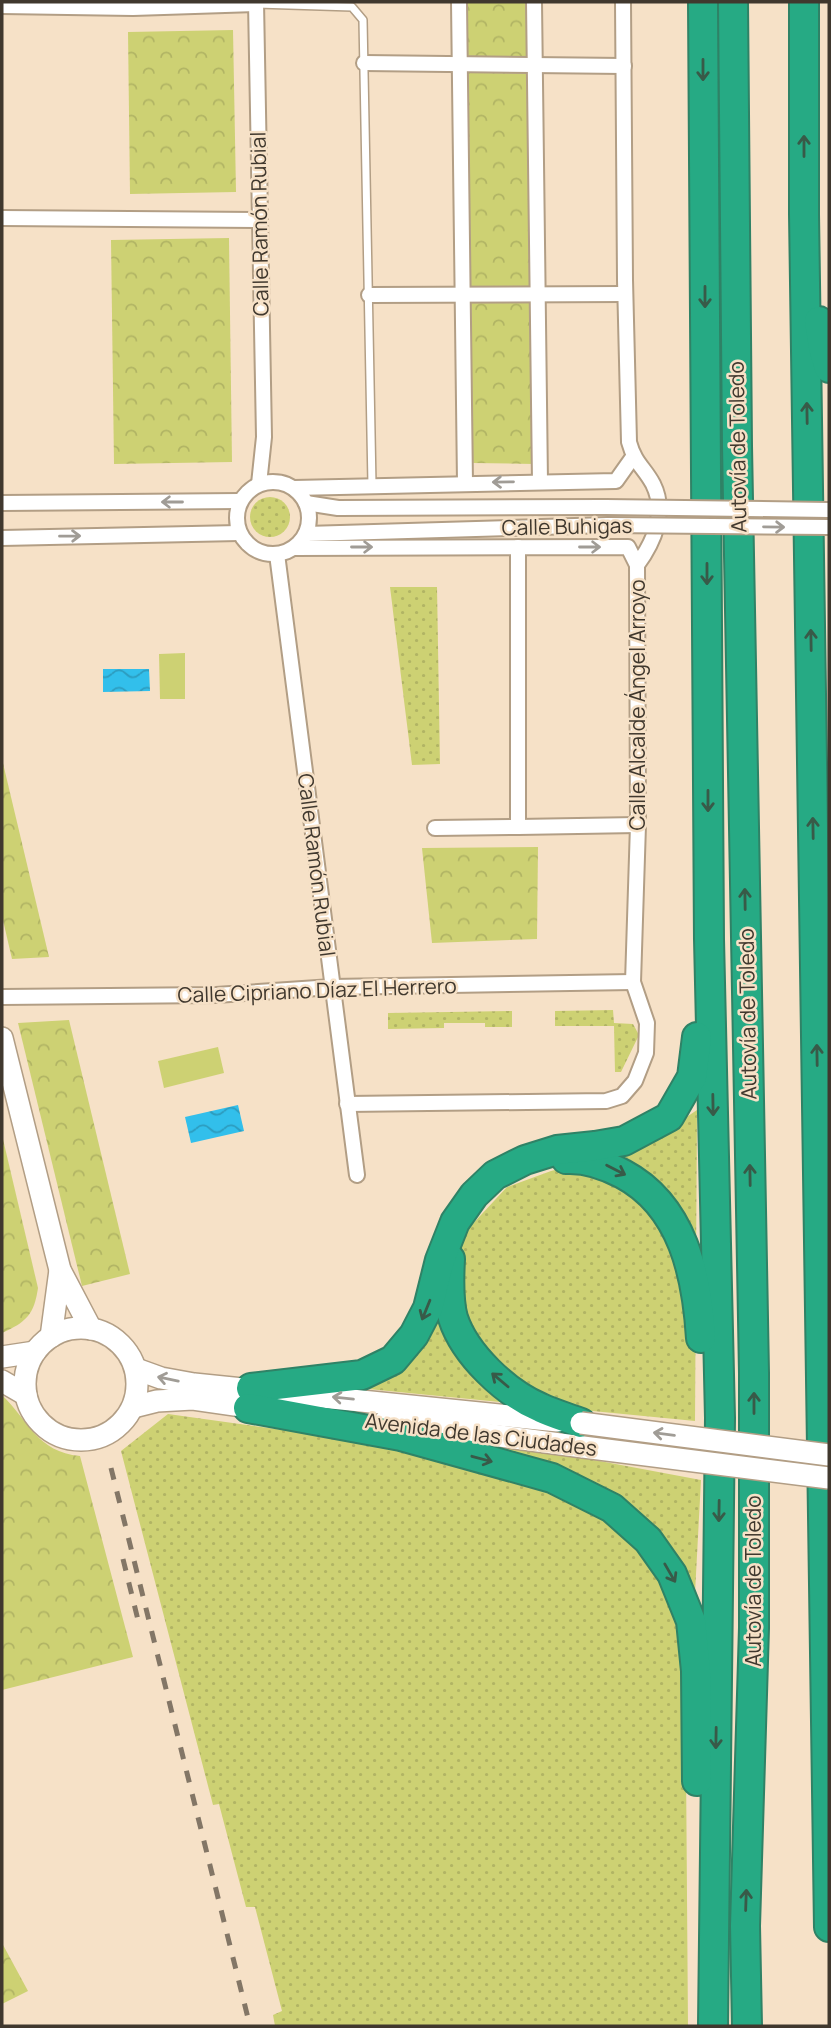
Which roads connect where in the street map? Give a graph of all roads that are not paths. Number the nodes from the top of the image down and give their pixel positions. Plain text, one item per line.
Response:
1 (459, 2) edge
2 (534, 2) edge
3 (624, 2) edge
4 (703, 2) edge
5 (733, 2) edge
6 (804, 2) edge
7 (256, 3) edge
8 (142, 5) edge
9 (2, 6) edge
10 (364, 63) junction
11 (460, 64) junction
12 (535, 65) junction
13 (624, 66) junction
14 (804, 214) junction
15 (2, 218) edge
16 (258, 220) junction
17 (625, 294) junction
18 (369, 295) junction
19 (463, 295) junction
20 (538, 295) junction
21 (829, 368) edge
22 (263, 446) junction
23 (633, 457) junction
24 (278, 482) junction
25 (540, 482) junction
26 (465, 483) junction
27 (259, 484) junction
28 (372, 485) junction
29 (294, 488) junction
30 (240, 501) junction
31 (2, 503) edge
32 (306, 503) junction
33 (829, 510) edge
34 (829, 527) edge
35 (239, 533) junction
36 (306, 534) junction
37 (2, 538) edge
38 (518, 547) junction
39 (294, 548) junction
40 (277, 554) junction
41 (637, 565) junction
42 (829, 668) edge
43 (812, 757) junction
44 (638, 825) junction
45 (518, 827) junction
46 (435, 828) dead end
47 (709, 939) junction
48 (633, 982) junction
49 (332, 987) junction
50 (2, 997) edge
51 (2, 1038) edge
52 (347, 1104) junction
53 (525, 1160) junction
54 (357, 1175) dead end
55 (455, 1222) junction
56 (60, 1270) junction
57 (91, 1329) junction
58 (51, 1337) junction
59 (35, 1352) junction
60 (2, 1357) edge
61 (136, 1369) junction
62 (2, 1381) edge
63 (26, 1395) junction
64 (249, 1398) junction
65 (133, 1407) junction
66 (720, 1418) junction
67 (582, 1435) junction
68 (829, 1455) edge
69 (829, 1478) edge
70 (827, 1625) edge
71 (829, 1927) edge
72 (715, 1931) junction
73 (713, 2026) edge
74 (747, 2026) edge

1 - 11 street
2 - 12 street
3 - 13 street, Calle Alcalde Ángel Arroyo
4 -> 47 highway, Autovía de Toledo
74 -> 5 highway, Autovía de Toledo
14 -> 6 highway
7 - 8 street
7 - 10 lane
7 - 16 street, Calle Ramón Rubial
8 - 9 street
10 - 11 street
10 - 18 lane
11 - 12 street
11 - 19 street
12 - 13 street
12 - 20 street
13 - 17 street, Calle Alcalde Ángel Arroyo
14 - 21 highway
43 -> 14 highway
15 - 16 street
16 - 22 street, Calle Ramón Rubial
17 - 20 street
17 - 23 street, Calle Alcalde Ángel Arroyo
18 - 19 street
18 - 28 lane
19 - 20 street
19 - 26 street
20 - 25 street
22 - 24 street, Calle Ramón Rubial
22 - 27 street, Calle Ramón Rubial
23 - 25 street
23 - 41 street, Calle Alcalde Ángel Arroyo
24 - 27 street
24 - 29 street
25 -> 26 street
26 - 28 street
27 - 30 street
28 - 29 street
29 - 32 street
30 -> 31 street
30 - 35 street
32 - 33 street, Calle Buhigas, bridge
32 - 36 street
36 -> 34 street, Calle Buhigas, bridge
37 -> 35 street
35 - 40 street
36 - 39 street
39 -> 38 street
38 -> 41 street
38 - 45 street
39 - 40 street
40 - 49 street, Calle Ramón Rubial
41 - 44 street, Calle Alcalde Ángel Arroyo
42 - 43 highway
70 -> 43 highway
44 - 45 street
44 - 48 street, Calle Alcalde Ángel Arroyo
45 - 46 street
47 - 53 highway
47 -> 66 highway, Autovía de Toledo
48 - 49 street, Calle Cipriano Díaz El Herrero
48 - 52 street, Calle Alcalde Ángel Arroyo
49 - 50 street, Calle Cipriano Díaz El Herrero
49 - 52 street, Calle Ramón Rubial
51 - 56 street
52 - 54 street, Calle Ramón Rubial
53 - 55 highway
53 -> 66 highway
55 -> 64 highway
67 -> 55 highway
56 - 57 street
56 - 58 street
57 - 58 street
57 - 61 street
58 - 59 street
59 - 60 street
59 - 63 street
64 -> 61 street, Avenida de las Ciudades
61 - 65 street
62 - 63 street
63 - 65 street
64 - 65 street, Avenida de las Ciudades
64 - 67 street, Avenida de las Ciudades
64 -> 72 highway
66 -> 72 highway, Autovía de Toledo
68 -> 67 street, Avenida de las Ciudades, bridge
67 - 69 street, Avenida de las Ciudades, bridge
70 - 71 highway
72 - 73 highway, Autovía de Toledo

